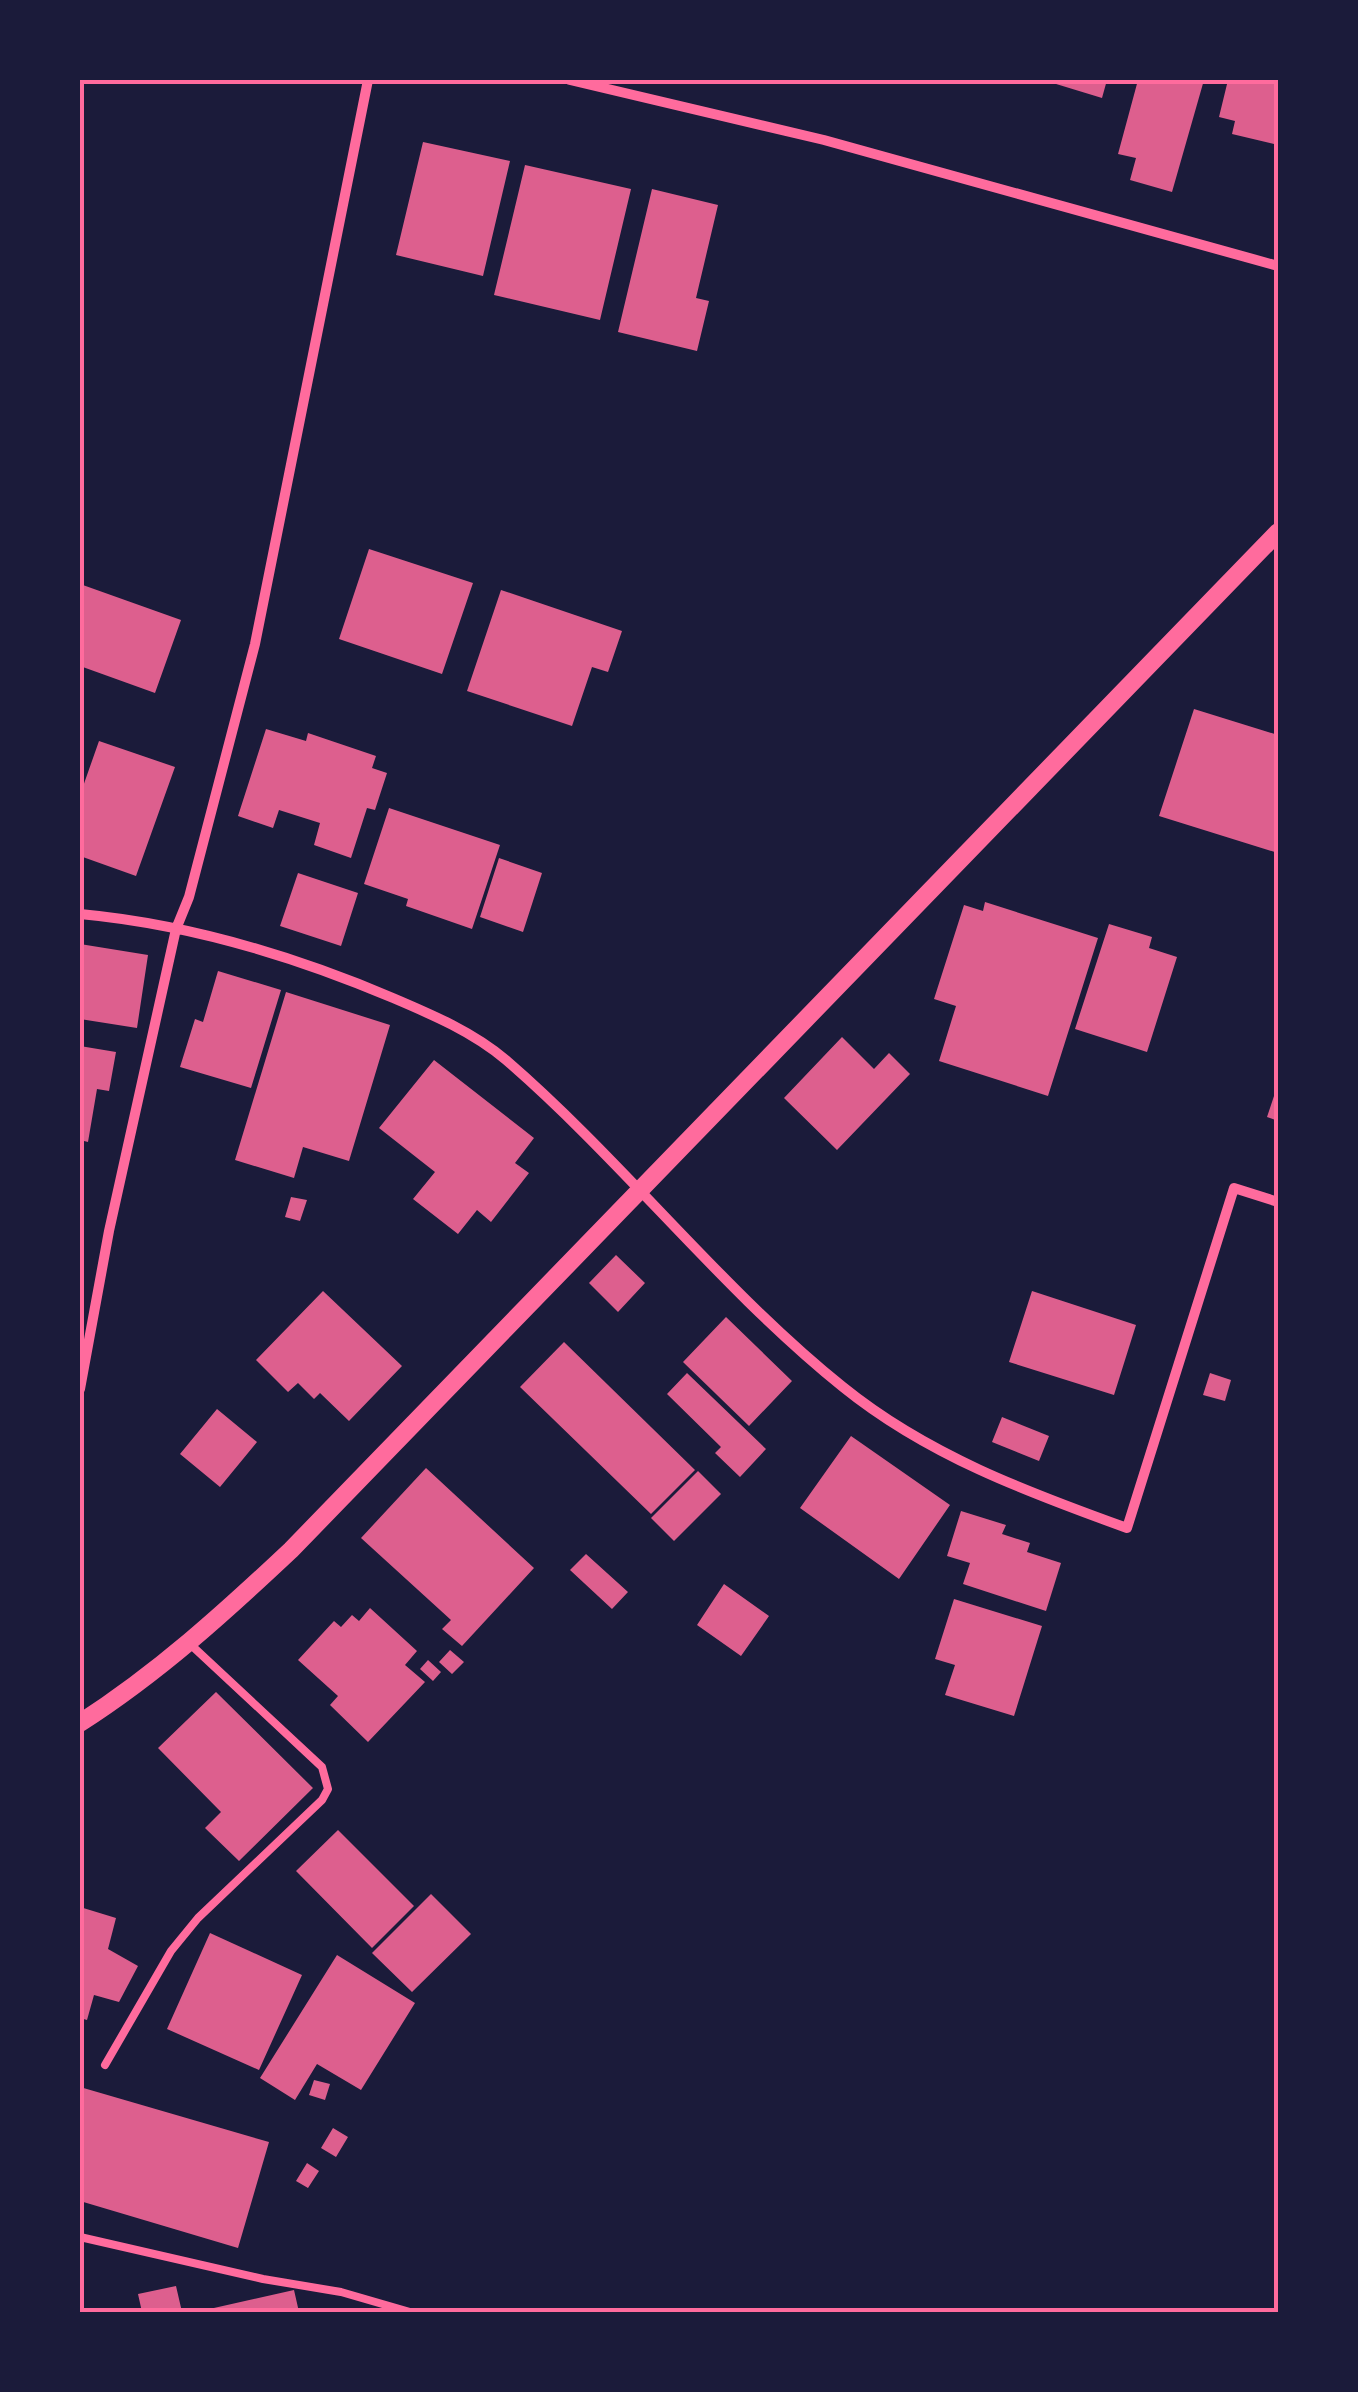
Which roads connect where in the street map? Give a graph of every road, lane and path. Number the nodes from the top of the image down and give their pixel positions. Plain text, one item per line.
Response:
1 (368, 80) edge
2 (570, 80) edge
3 (1278, 266) edge
4 (1278, 532) edge
5 (80, 914) edge
6 (176, 930) junction
7 (639, 1192) junction
8 (1278, 1202) edge
9 (80, 1389) edge
10 (190, 1644) junction
11 (80, 1723) edge
12 (105, 2065) dead end
13 (80, 2237) edge
14 (410, 2312) edge

1 - 6 street
2 - 3 street
4 - 7 street
5 - 6 street
6 - 7 street
6 - 9 street
7 - 8 street
7 - 10 street
10 - 11 street
10 - 12 lane
13 - 14 lane

